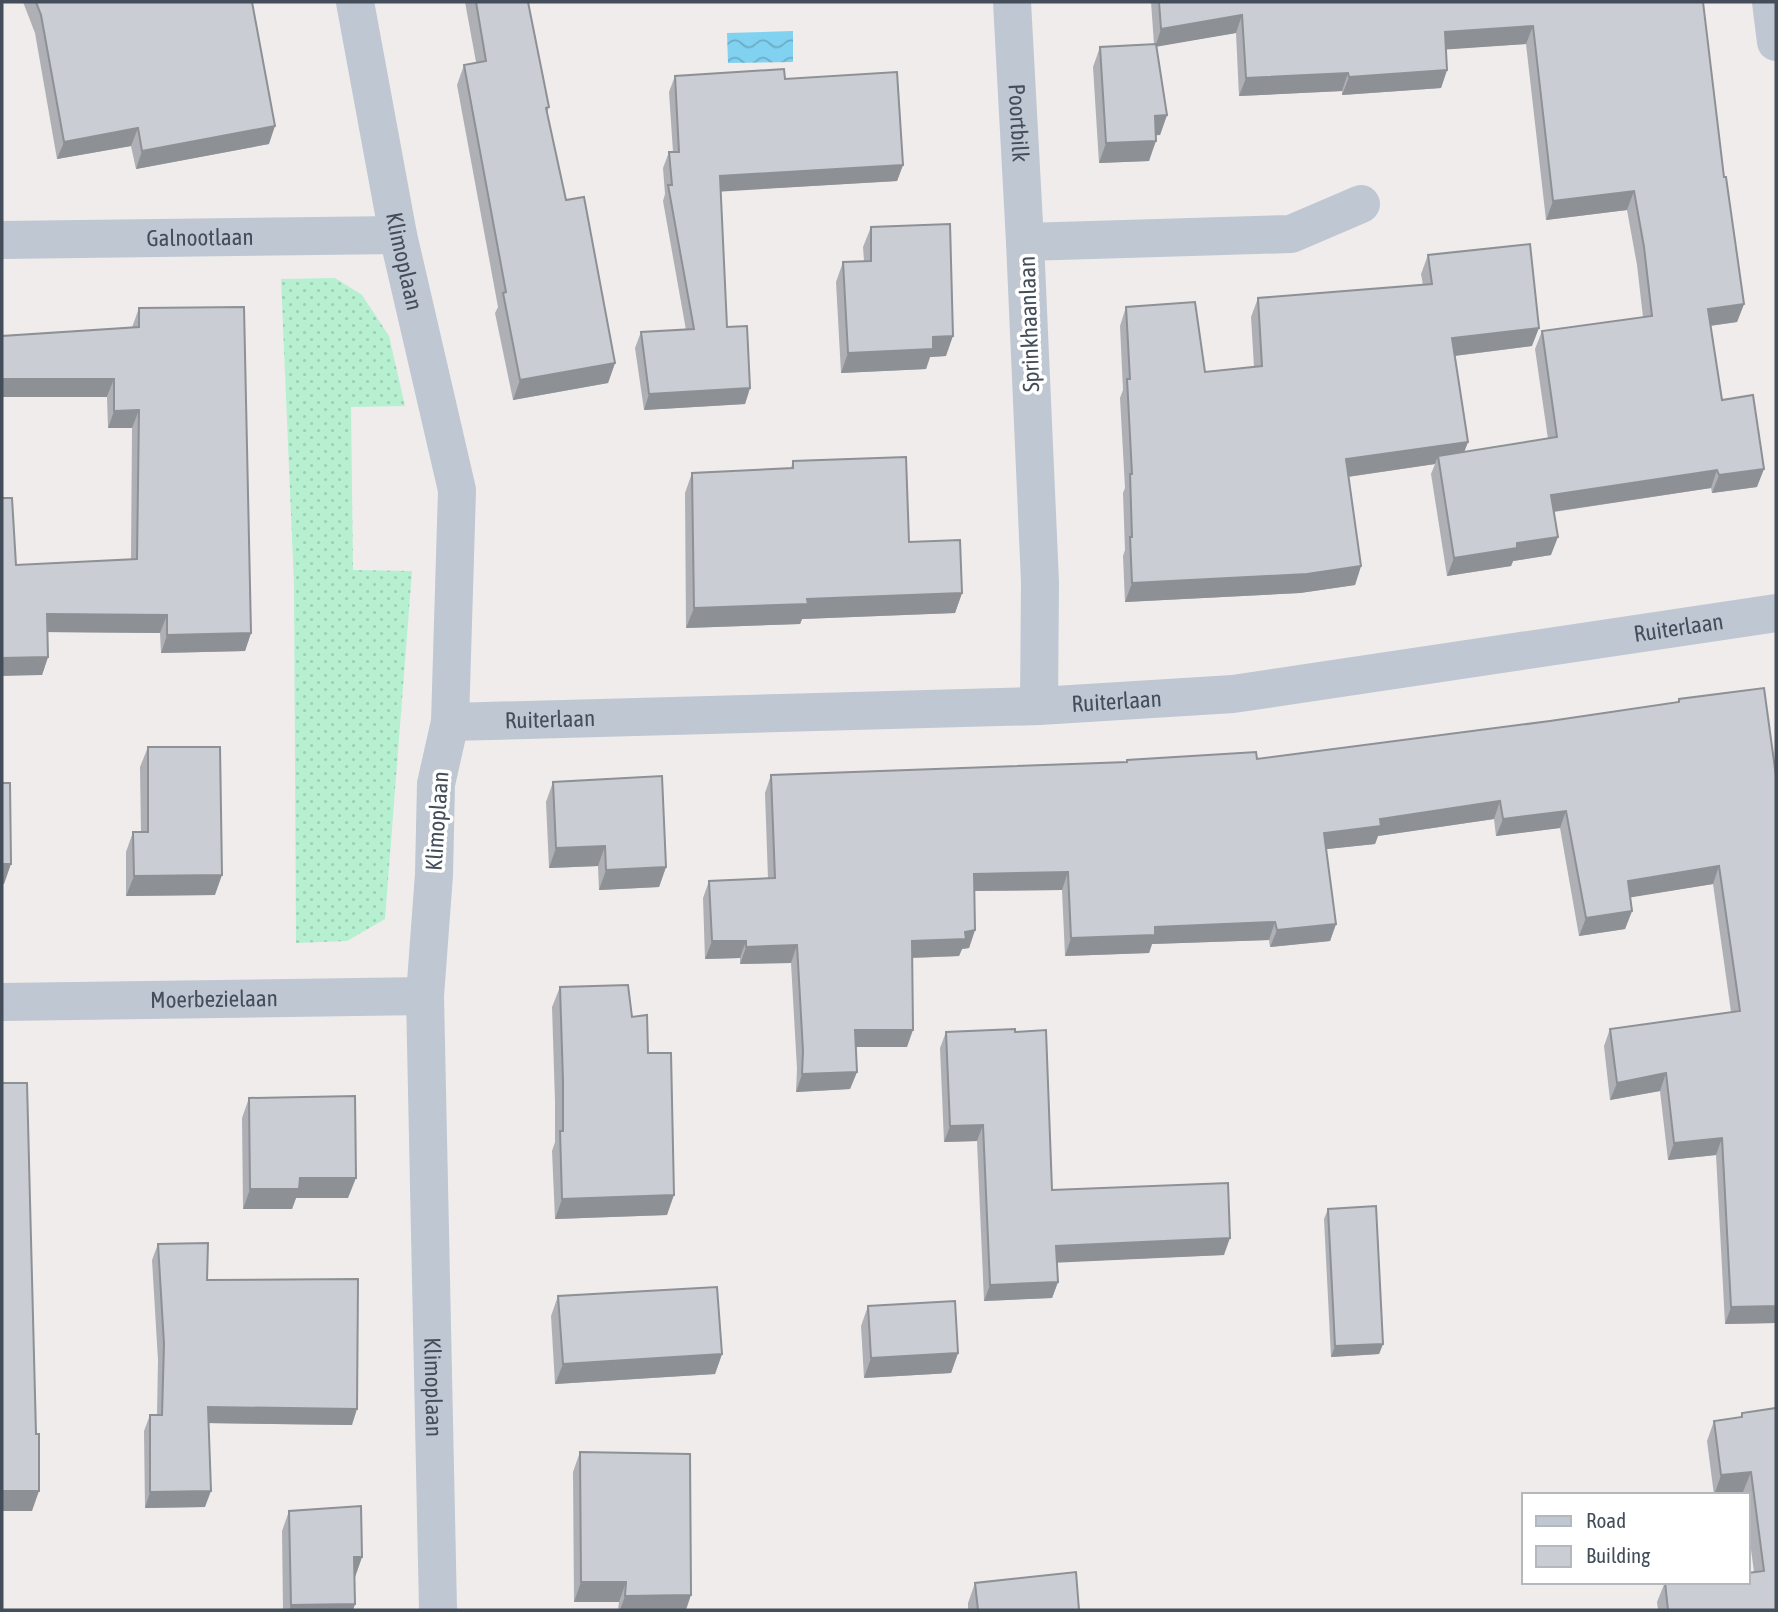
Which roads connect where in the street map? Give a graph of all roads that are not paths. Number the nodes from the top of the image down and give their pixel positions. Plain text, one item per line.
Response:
1 (355, 2) edge
2 (1012, 2) edge
3 (1771, 2) edge
4 (1776, 42) edge
5 (1361, 204) dead end
6 (398, 235) junction
7 (2, 240) edge
8 (1025, 242) junction
9 (1776, 613) edge
10 (1039, 706) junction
11 (450, 722) junction
12 (425, 996) junction
13 (2, 1002) edge
14 (438, 1610) edge

1 - 6 street, Klimoplaan
2 - 8 street, Poortbilk
3 - 4 street
5 - 8 street, Sprinkhaanlaan
6 - 7 street, Galnootlaan
6 - 11 street, Klimoplaan
8 - 10 street, Sprinkhaanlaan
9 - 10 street, Ruiterlaan
10 - 11 street, Ruiterlaan
11 - 12 street, Klimoplaan
12 - 13 street, Moerbezielaan
12 - 14 street, Klimoplaan

